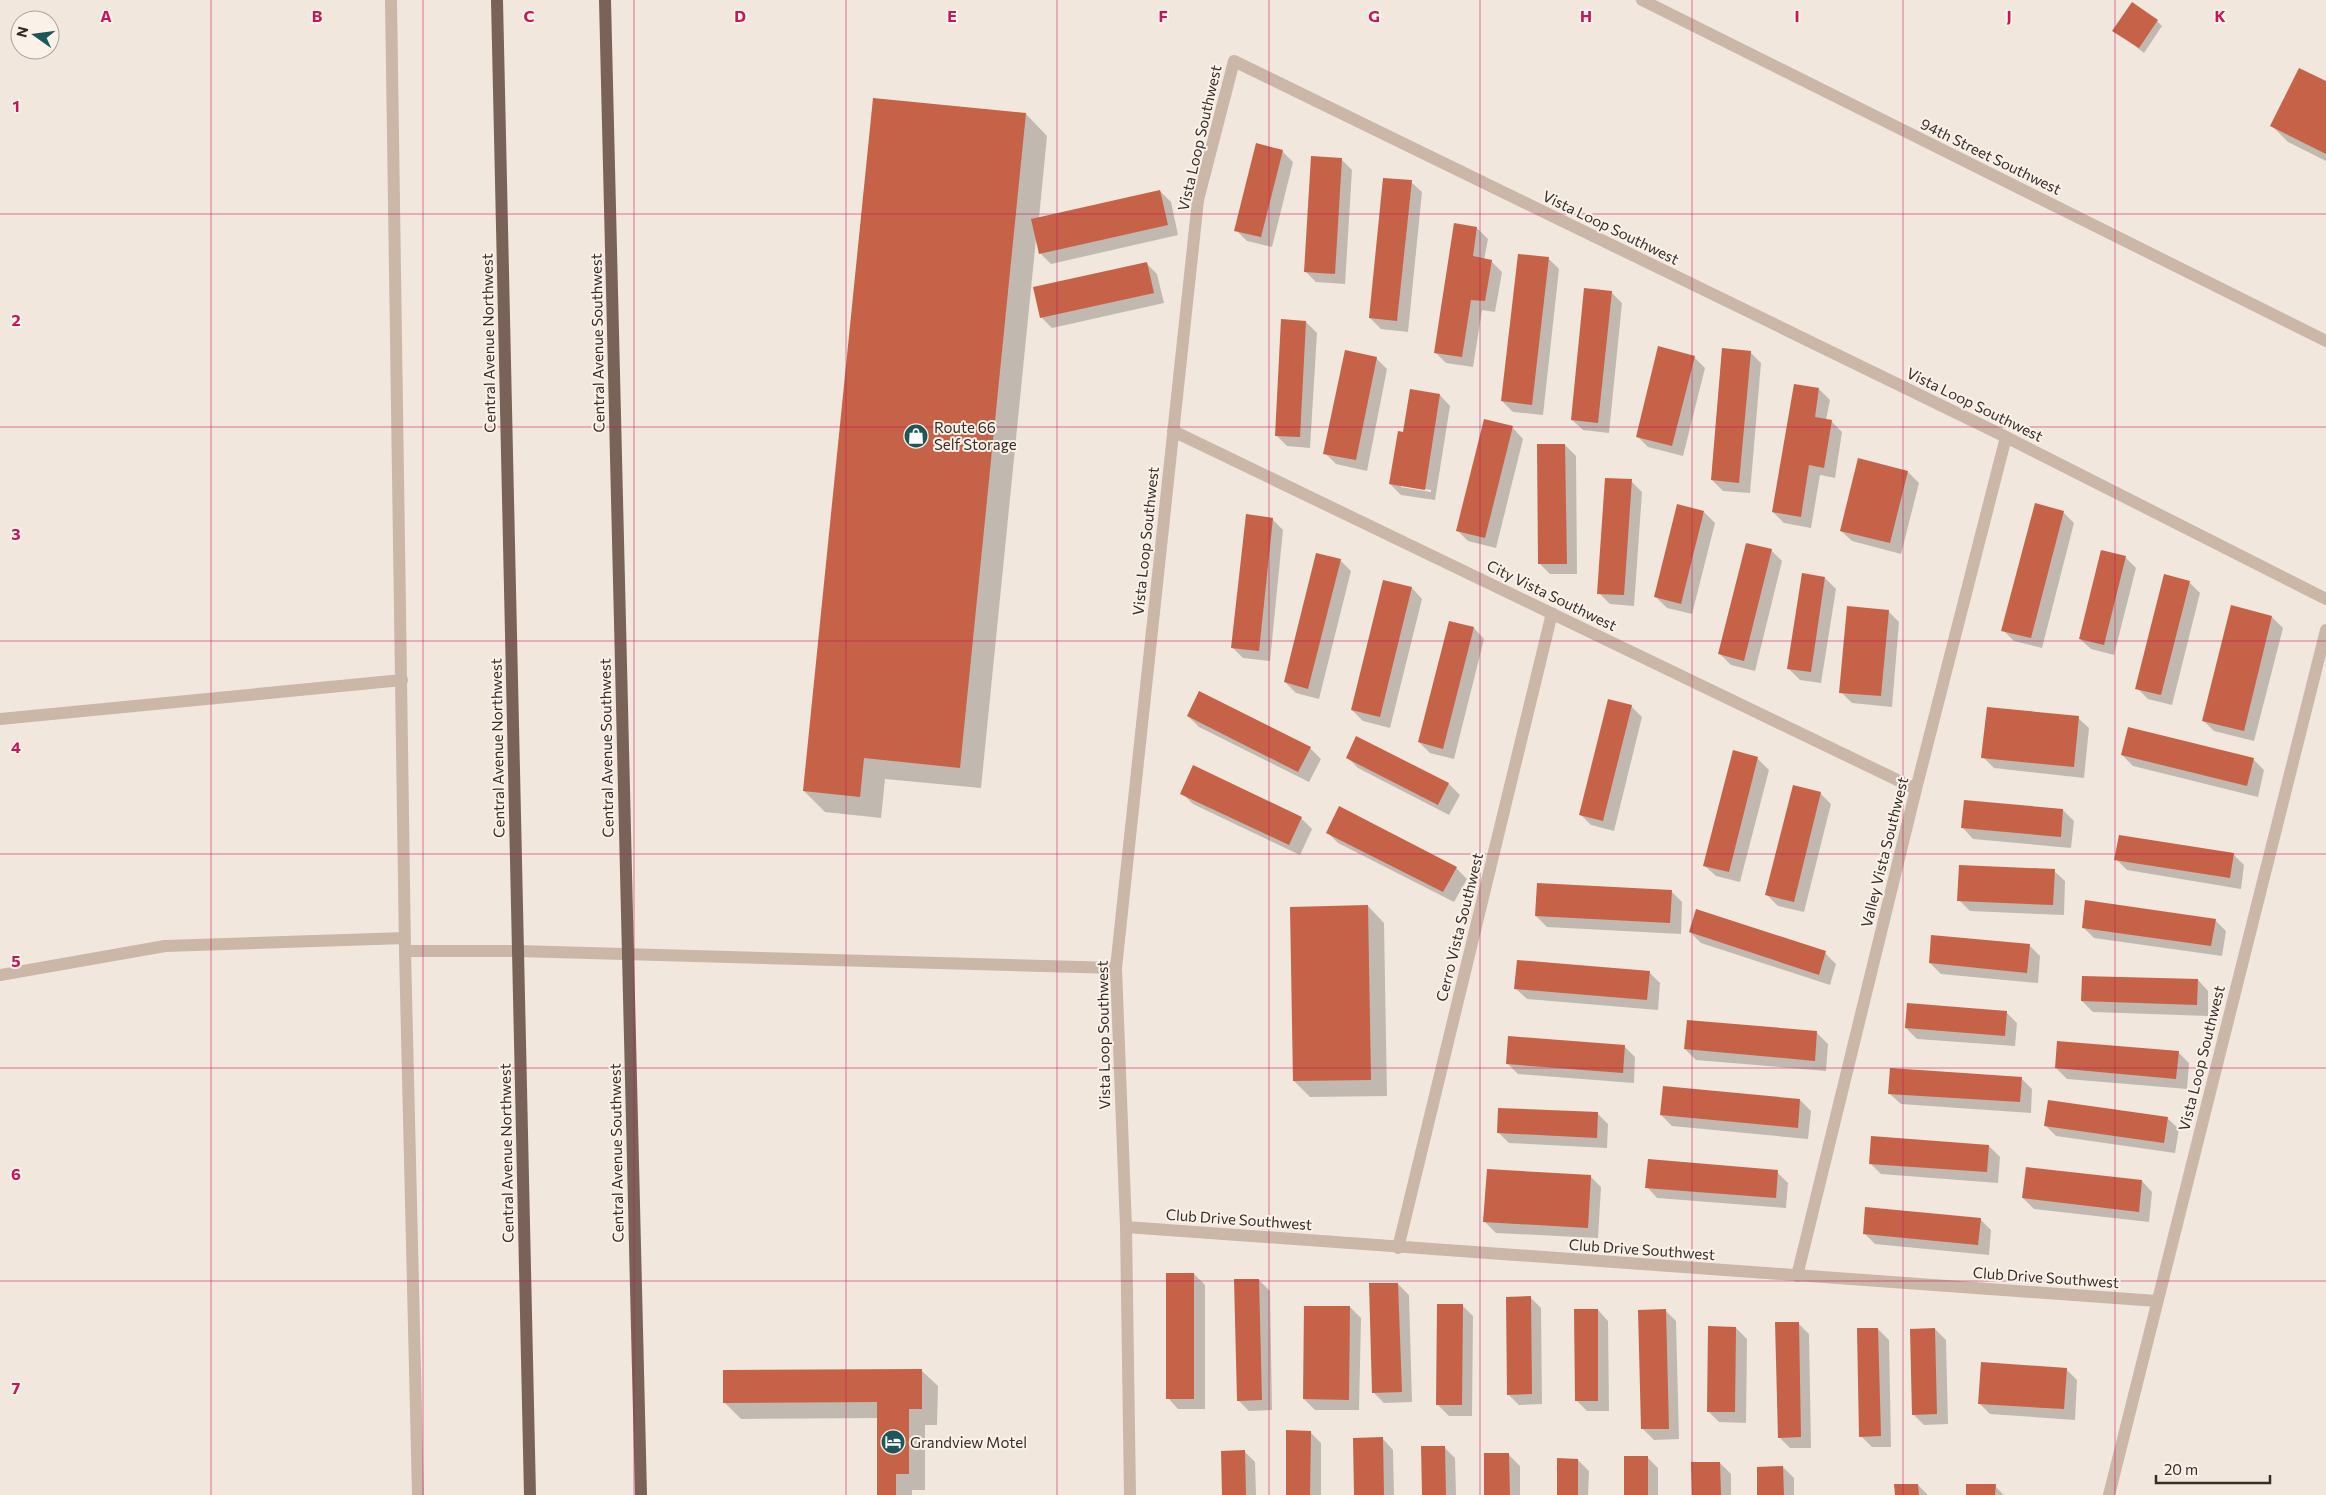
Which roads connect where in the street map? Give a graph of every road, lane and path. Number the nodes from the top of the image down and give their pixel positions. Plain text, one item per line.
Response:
1 (391, 0) edge
2 (497, 0) edge
3 (605, 0) edge
4 (1642, 0) edge
5 (2326, 341) edge
6 (1173, 431) junction
7 (2006, 437) junction
8 (2326, 598) edge
9 (1552, 613) junction
10 (2326, 630) edge
11 (402, 680) junction
12 (0, 719) edge
13 (1916, 789) junction
14 (405, 944) junction
15 (518, 951) junction
16 (627, 954) junction
17 (1116, 968) junction
18 (0, 975) edge
19 (1126, 1227) junction
20 (1398, 1248) junction
21 (1797, 1276) junction
22 (2157, 1301) junction
23 (418, 1495) edge
24 (530, 1495) edge
25 (641, 1495) edge
26 (1130, 1495) edge
27 (2110, 1495) edge

1 - 11 street
2 - 15 main road, Central Avenue Northwest
3 - 16 main road, Central Avenue Southwest
4 - 5 street, 94th Street Southwest
6 - 7 street, Vista Loop Southwest
6 - 9 street, City Vista Southwest
6 - 17 street, Vista Loop Southwest
7 - 8 street, Vista Loop Southwest
7 - 13 street, Valley Vista Southwest
9 - 13 street, City Vista Southwest
9 - 20 street, Cerro Vista Southwest
10 - 22 street, Vista Loop Southwest
11 - 12 street
11 - 14 street
13 - 21 street, Valley Vista Southwest
14 - 15 street
14 - 18 street
14 - 23 street
15 - 16 street
15 - 24 main road, Central Avenue Northwest
16 - 17 street
16 - 25 main road, Central Avenue Southwest
17 - 19 street, Vista Loop Southwest
19 - 20 street, Club Drive Southwest
19 - 26 street, Vista Loop Southwest
20 - 21 street, Club Drive Southwest
21 - 22 street, Club Drive Southwest
22 - 27 street, Vista Loop Southwest

